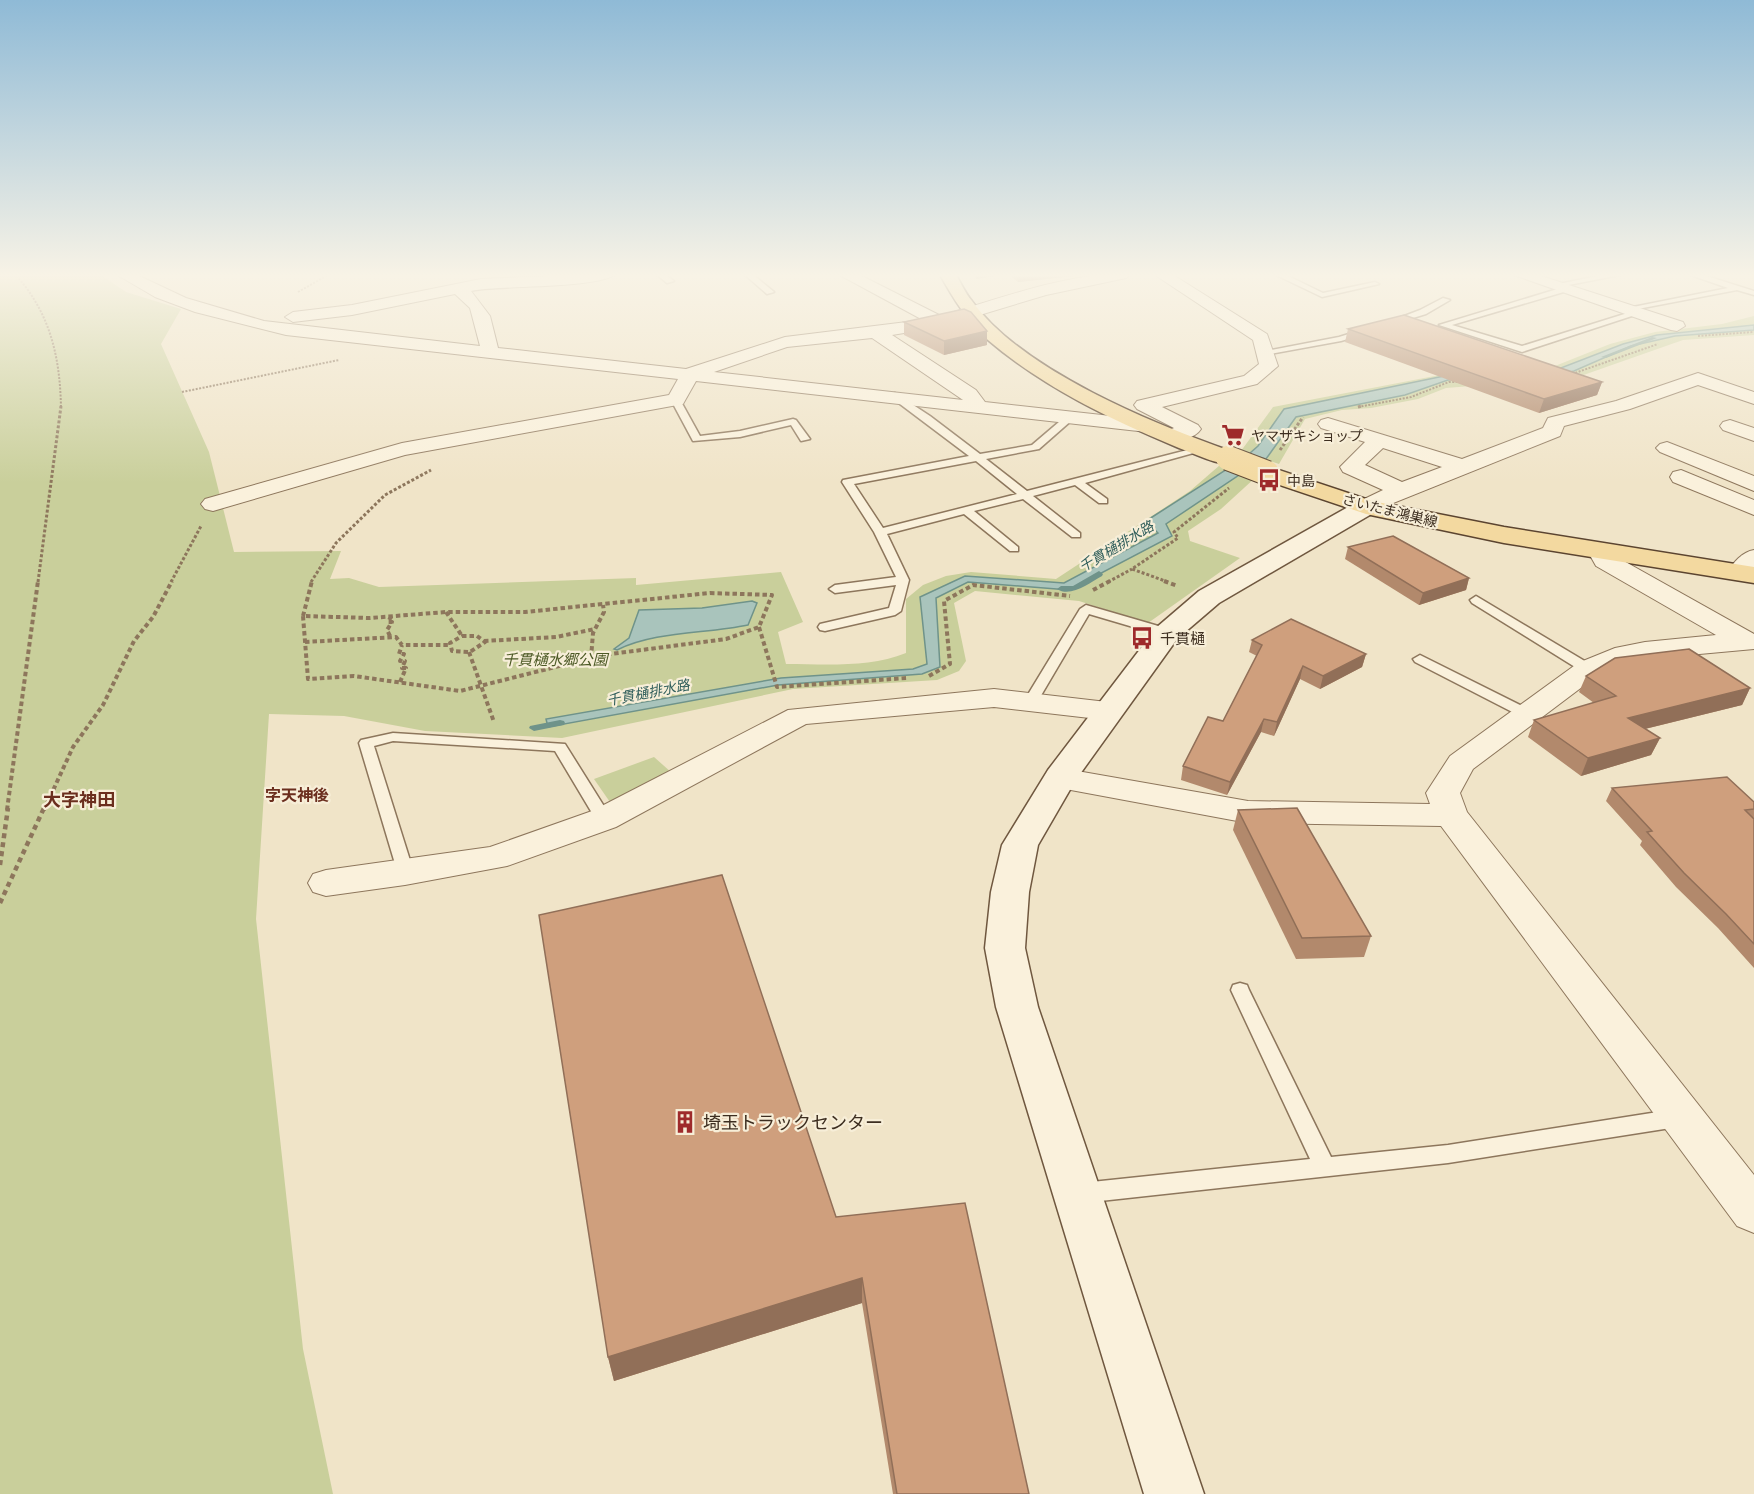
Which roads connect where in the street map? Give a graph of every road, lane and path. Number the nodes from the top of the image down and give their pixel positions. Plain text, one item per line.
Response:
1 (55, 343) edge
2 (403, 343) edge
3 (488, 343) edge
4 (783, 343) edge
5 (891, 343) edge
6 (1005, 343) edge
7 (1262, 343) edge
8 (1319, 343) edge
9 (1502, 343) edge
10 (1540, 343) edge
11 (1663, 343) edge
12 (490, 352) junction
13 (1265, 352) junction
14 (346, 358) dead end
15 (690, 374) junction
16 (1569, 375) edge
17 (1459, 382) edge
18 (182, 392) dead end
19 (895, 396) junction
20 (1754, 398) edge
21 (676, 400) junction
22 (978, 406) junction
23 (1353, 408) dead end
24 (1069, 418) junction
25 (1319, 420) joint
26 (1147, 426) junction
27 (1730, 426) dead end
28 (1754, 435) edge
29 (1172, 436) junction
30 (805, 439) dead end
31 (1379, 440) junction
32 (1667, 448) dead end
33 (1203, 449) junction
34 (1279, 450) dead end
35 (977, 458) junction
36 (438, 466) dead end
37 (1465, 467) junction
38 (1681, 477) dead end
39 (1076, 481) junction
40 (1754, 484) edge
41 (1232, 486) dead end
42 (1401, 490) junction
43 (1027, 494) junction
44 (1103, 501) dead end
45 (213, 504) joint
46 (1366, 507) junction
47 (1754, 508) edge
48 (966, 510) junction
49 (880, 532) junction
50 (1076, 535) dead end
51 (1014, 549) dead end
52 (1599, 549) junction
53 (1749, 568) edge
54 (1132, 569) junction
55 (903, 580) junction
56 (1167, 582) dead end
57 (835, 589) dead end
58 (1090, 591) dead end
59 (1079, 597) dead end
60 (1476, 600) dead end
61 (603, 605) junction
62 (446, 612) junction
63 (303, 616) junction
64 (392, 617) junction
65 (759, 627) junction
66 (825, 627) dead end
67 (592, 630) junction
68 (1167, 633) junction
69 (390, 636) junction
70 (462, 636) junction
71 (486, 641) junction
72 (305, 642) junction
73 (1752, 643) edge
74 (402, 645) junction
75 (450, 645) junction
76 (469, 652) junction
77 (591, 658) junction
78 (1420, 659) dead end
79 (1588, 669) junction
80 (919, 677) dead end
81 (908, 678) dead end
82 (400, 682) junction
83 (483, 687) junction
84 (1031, 701) junction
85 (1107, 711) junction
86 (1527, 714) junction
87 (502, 746) junction
88 (1060, 778) junction
89 (1451, 815) junction
90 (604, 819) junction
91 (0, 865) edge
92 (405, 873) junction
93 (326, 883) dead end
94 (0, 903) edge
95 (1240, 990) dead end
96 (1682, 1117) junction
97 (1324, 1166) junction
98 (1079, 1194) junction
99 (1754, 1211) edge
100 (1174, 1494) edge

1 - 91 path
2 - 12 street
3 - 12 street
4 - 15 street
5 - 22 street
6 - 26 main road, さいたま鴻巣線
7 - 13 street
8 - 13 lane
9 - 10 lane
11 - 16 path
12 - 15 street
13 - 29 street
14 - 18 path
15 - 19 street
15 - 21 street
17 - 23 path
19 - 22 street
19 - 35 lane
20 - 37 street
21 - 30 lane
21 - 45 street
22 - 24 street
24 - 26 street
24 - 35 lane
25 - 31 street
25 - 34 path
26 - 29 main road, さいたま鴻巣線
27 - 28 street
29 - 33 main road, さいたま鴻巣線
31 - 37 street
31 - 42 street
32 - 40 street
33 - 39 lane
33 - 46 main road, さいたま鴻巣線, bridge
35 - 43 lane
35 - 49 lane
36 - 63 path
37 - 42 street
38 - 47 street
39 - 43 lane
39 - 44 lane
41 - 54 path
42 - 46 street
43 - 48 lane
43 - 50 lane
45 - 94 path
46 - 52 main road, さいたま鴻巣線
46 - 68 street
48 - 49 lane
48 - 51 lane
49 - 55 lane
52 - 53 main road, さいたま鴻巣線
52 - 73 street
54 - 56 path
54 - 58 path
55 - 57 lane
55 - 66 lane
59 - 80 path
60 - 79 lane
61 - 62 path
61 - 65 path
61 - 67 path
62 - 64 path
62 - 70 path
63 - 64 path
63 - 72 path
64 - 69 path
65 - 77 path
65 - 81 path
67 - 71 path
67 - 77 path
68 - 84 lane
68 - 85 street
69 - 72 path
69 - 74 path
70 - 71 path
70 - 75 path
71 - 76 path
72 - 82 path
73 - 79 street
74 - 75 path
74 - 82 path
75 - 76 path
76 - 83 path
77 - 83 path
78 - 86 lane
79 - 86 street
82 - 83 path
83 - 87 path
84 - 85 street
84 - 90 street
85 - 88 street
86 - 89 street
87 - 90 lane
87 - 92 lane
88 - 89 street
88 - 98 street
89 - 96 street
90 - 92 street
92 - 93 street
95 - 97 lane
96 - 97 lane
96 - 99 street
97 - 98 lane
98 - 100 street

